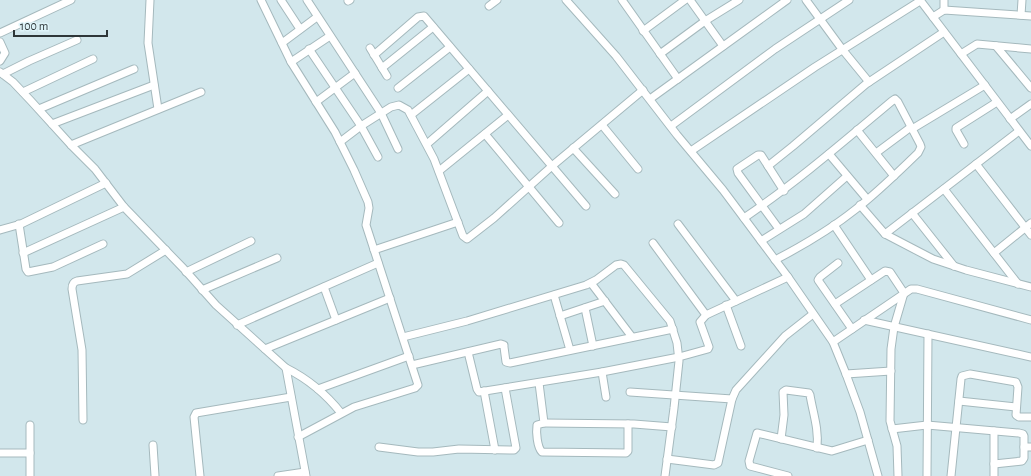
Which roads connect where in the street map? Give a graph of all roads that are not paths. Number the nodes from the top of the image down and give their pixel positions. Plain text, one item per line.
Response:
1 (71, 0) edge
2 (150, 0) edge
3 (261, 0) edge
4 (281, 0) edge
5 (306, 0) edge
6 (497, 0) edge
7 (566, 0) edge
8 (622, 0) edge
9 (685, 0) edge
10 (690, 0) edge
11 (739, 0) edge
12 (787, 0) edge
13 (806, 0) edge
14 (849, 0) edge
15 (920, 0) edge
16 (944, 0) edge
17 (1022, 0) edge
18 (489, 6) dead end
19 (944, 10) junction
20 (1021, 15) junction
21 (1031, 16) edge
22 (318, 17) junction
23 (933, 17) junction
24 (820, 18) junction
25 (705, 21) junction
26 (433, 27) junction
27 (300, 29) junction
28 (644, 31) junction
29 (944, 32) junction
30 (0, 33) edge
31 (330, 36) junction
32 (77, 40) dead end
33 (0, 42) edge
34 (282, 43) junction
35 (723, 46) junction
36 (996, 46) junction
37 (450, 47) junction
38 (309, 49) junction
39 (842, 49) junction
40 (1031, 49) edge
41 (660, 54) junction
42 (961, 54) junction
43 (0, 60) edge
44 (93, 60) dead end
45 (291, 62) junction
46 (382, 68) junction
47 (134, 69) dead end
48 (469, 69) junction
49 (1, 73) edge
50 (355, 74) junction
51 (387, 76) dead end
52 (678, 79) junction
53 (869, 82) junction
54 (154, 85) junction
55 (985, 85) junction
56 (335, 88) junction
57 (398, 88) dead end
58 (1031, 88) edge
59 (643, 90) junction
60 (488, 91) junction
61 (23, 92) junction
62 (201, 92) dead end
63 (650, 99) junction
64 (316, 102) junction
65 (997, 102) junction
66 (1031, 104) edge
67 (158, 109) junction
68 (39, 110) junction
69 (381, 113) junction
70 (411, 115) junction
71 (508, 115) junction
72 (1010, 119) junction
73 (52, 124) junction
74 (602, 124) junction
75 (361, 126) junction
76 (671, 126) junction
77 (912, 128) junction
78 (857, 130) junction
79 (1019, 131) junction
80 (485, 134) junction
81 (1028, 136) edge
82 (340, 142) junction
83 (427, 144) junction
84 (964, 144) dead end
85 (71, 145) junction
86 (1031, 146) edge
87 (574, 148) junction
88 (398, 149) dead end
89 (691, 150) junction
90 (876, 153) junction
91 (829, 154) junction
92 (378, 157) dead end
93 (976, 164) junction
94 (552, 166) junction
95 (768, 166) junction
96 (638, 169) dead end
97 (439, 172) junction
98 (848, 176) junction
99 (894, 176) junction
100 (106, 183) junction
101 (529, 187) junction
102 (944, 189) junction
103 (784, 191) junction
104 (615, 194) dead end
105 (867, 200) junction
106 (860, 205) junction
107 (586, 206) dead end
108 (762, 206) junction
109 (124, 207) junction
110 (912, 213) junction
111 (744, 218) junction
112 (458, 222) junction
113 (559, 223) dead end
114 (19, 224) junction
115 (678, 224) dead end
116 (834, 225) junction
117 (1028, 225) edge
118 (779, 229) junction
119 (0, 230) edge
120 (885, 234) junction
121 (1031, 235) edge
122 (251, 241) dead end
123 (761, 241) junction
124 (652, 243) dead end
125 (103, 244) dead end
126 (166, 250) junction
127 (374, 250) junction
128 (994, 253) junction
129 (23, 254) junction
130 (277, 258) dead end
131 (775, 260) junction
132 (378, 263) junction
133 (838, 263) dead end
134 (955, 266) junction
135 (186, 272) junction
136 (788, 277) junction
137 (871, 280) junction
138 (591, 283) junction
139 (1018, 284) junction
140 (324, 287) junction
141 (1031, 287) edge
142 (202, 290) junction
143 (904, 293) junction
144 (554, 295) junction
145 (390, 298) junction
146 (605, 301) junction
147 (736, 301) junction
148 (835, 304) junction
149 (726, 305) junction
150 (585, 308) junction
151 (706, 314) junction
152 (813, 314) junction
153 (560, 316) junction
154 (336, 320) junction
155 (864, 320) junction
156 (1031, 320) edge
157 (237, 324) junction
158 (894, 327) junction
159 (673, 329) junction
160 (852, 329) junction
161 (928, 334) junction
162 (403, 337) junction
163 (632, 337) junction
164 (833, 342) junction
165 (593, 346) junction
166 (741, 346) dead end
167 (266, 349) junction
168 (570, 350) junction
169 (468, 352) junction
170 (409, 356) junction
171 (679, 357) junction
172 (1031, 357) edge
173 (412, 365) junction
174 (286, 368) junction
175 (891, 371) junction
176 (602, 372) junction
177 (846, 374) junction
178 (539, 383) junction
179 (505, 388) junction
180 (318, 389) junction
181 (484, 391) junction
182 (630, 392) dead end
183 (675, 395) junction
184 (291, 397) junction
185 (606, 397) dead end
186 (732, 400) junction
187 (958, 401) junction
188 (1016, 407) junction
189 (341, 413) junction
190 (1031, 417) edge
191 (83, 420) dead end
192 (544, 423) junction
193 (628, 424) junction
194 (30, 425) dead end
195 (927, 425) junction
196 (672, 427) junction
197 (956, 427) junction
198 (892, 429) junction
199 (994, 431) junction
200 (298, 437) junction
201 (781, 439) junction
202 (868, 440) junction
203 (153, 446) dead end
204 (379, 447) dead end
205 (1028, 447) edge
206 (816, 448) junction
207 (495, 450) junction
208 (0, 453) edge
209 (30, 453) junction
210 (667, 458) junction
211 (994, 464) junction
212 (305, 474) edge
213 (30, 476) edge
214 (155, 476) edge
215 (200, 476) edge
216 (278, 476) edge
217 (665, 476) edge
218 (788, 476) edge
219 (878, 476) edge
220 (898, 476) edge
221 (927, 476) edge
222 (952, 476) edge
223 (994, 476) edge

1 - 30 street
2 - 54 street
3 - 34 street
4 - 27 street
5 - 22 street
6 - 18 street
7 - 59 street
8 - 28 street
9 - 28 street
10 - 25 street
11 - 25 street
12 - 35 street
13 - 24 street
14 - 24 street
15 - 23 street
15 - 39 street
16 - 19 street
17 - 20 street
19 - 20 street
19 - 23 street
20 - 21 street
22 - 27 street
22 - 31 street
23 - 29 street
24 - 39 street
24 - 76 street
25 - 35 street
25 - 41 street
26 - 37 street
26 - 46 street
26 - 46 street
27 - 34 street
28 - 41 street
29 - 42 street
29 - 53 street
31 - 38 street
31 - 50 street
32 - 49 street
33 - 43 street
34 - 45 street
35 - 52 street
36 - 40 street
36 - 42 street
36 - 58 street
37 - 48 street
37 - 57 street
38 - 45 street
38 - 56 street
39 - 53 street
39 - 89 street
41 - 52 street
42 - 55 street
44 - 61 street
45 - 64 street
46 - 51 street
47 - 68 street
48 - 60 street
48 - 70 street
49 - 61 street
50 - 56 street
50 - 69 street
52 - 63 street
53 - 95 street
54 - 67 street
54 - 73 street
55 - 65 street
55 - 77 street
56 - 64 street
56 - 75 street
59 - 63 street
59 - 74 street
60 - 71 street
60 - 83 street
61 - 68 street
62 - 67 street
63 - 76 street
64 - 82 street
65 - 72 street
65 - 84 street
66 - 72 street
67 - 85 street
68 - 73 street
69 - 70 street
69 - 75 street
69 - 88 street
70 - 83 street
71 - 80 street
71 - 94 street
72 - 79 street
73 - 85 street
74 - 87 street
74 - 96 street
75 - 82 street
75 - 92 street
76 - 89 street
77 - 78 street
77 - 90 street
77 - 99 street
78 - 90 street
78 - 91 street
79 - 81 street
79 - 93 street
80 - 97 street
80 - 101 street
81 - 86 street
82 - 127 street
83 - 97 street
85 - 100 street
87 - 94 street
87 - 104 street
89 - 111 street
90 - 99 street
91 - 98 street
91 - 103 street
93 - 102 street
93 - 117 street
94 - 101 street
94 - 107 street
95 - 103 street
95 - 108 street
97 - 112 street
98 - 105 street
98 - 118 street
99 - 105 street
100 - 109 street
100 - 114 street
101 - 112 street
101 - 113 street
102 - 110 street
102 - 128 street
103 - 108 street
105 - 106 street
106 - 116 street
106 - 120 street
108 - 111 street
108 - 118 street
109 - 126 street
109 - 129 street
110 - 120 street
110 - 134 street
111 - 123 street
112 - 127 street
114 - 119 street
114 - 129 street
115 - 147 street
116 - 131 street
116 - 137 street
117 - 121 street
117 - 128 street
118 - 123 street
120 - 134 street
122 - 135 street
123 - 131 street
124 - 151 street
125 - 129 street
126 - 135 street
126 - 191 street
127 - 132 street
128 - 139 street
130 - 142 street
131 - 136 street
132 - 140 street
132 - 145 street
133 - 148 street
134 - 139 street
135 - 142 street
136 - 147 street
136 - 152 street
137 - 143 street
137 - 148 street
138 - 144 street
138 - 146 street
138 - 159 street
139 - 141 street
140 - 154 street
140 - 157 street
142 - 157 street
143 - 155 street
143 - 156 street
143 - 158 street
144 - 153 street
144 - 162 street
145 - 154 street
145 - 162 street
146 - 150 street
146 - 163 street
147 - 149 street
148 - 160 street
149 - 151 street
149 - 166 street
150 - 153 street
150 - 165 street
151 - 171 street
152 - 164 street
152 - 186 street
153 - 168 street
154 - 167 street
155 - 158 street
155 - 160 street
157 - 167 street
158 - 161 street
158 - 175 street
159 - 163 street
159 - 171 street
160 - 164 street
161 - 172 street
161 - 195 street
162 - 170 street
163 - 165 street
164 - 177 street
165 - 168 street
167 - 174 street
168 - 169 street
169 - 173 street
169 - 181 street
170 - 173 street
170 - 180 street
171 - 176 street
171 - 183 street
173 - 189 street
174 - 180 street
174 - 184 street
175 - 177 street
175 - 198 street
176 - 178 street
176 - 185 street
177 - 202 street
178 - 179 street
178 - 192 street
179 - 181 street
179 - 207 street
180 - 189 street
181 - 207 street
182 - 183 street
183 - 186 street
183 - 196 street
184 - 200 street
184 - 215 street
186 - 210 street
187 - 188 street
187 - 188 street
187 - 197 street
188 - 190 street
189 - 200 street
192 - 193 street
192 - 193 street
193 - 196 street
194 - 209 street
195 - 197 street
195 - 198 street
195 - 221 street
196 - 210 street
197 - 199 street
197 - 222 street
198 - 220 street
199 - 205 street
199 - 211 street
200 - 212 street
201 - 206 street
201 - 206 street
201 - 218 street
202 - 206 street
202 - 219 street
203 - 214 street
204 - 207 street
205 - 211 street
208 - 209 street
209 - 213 street
210 - 217 street
211 - 223 street
212 - 216 street

